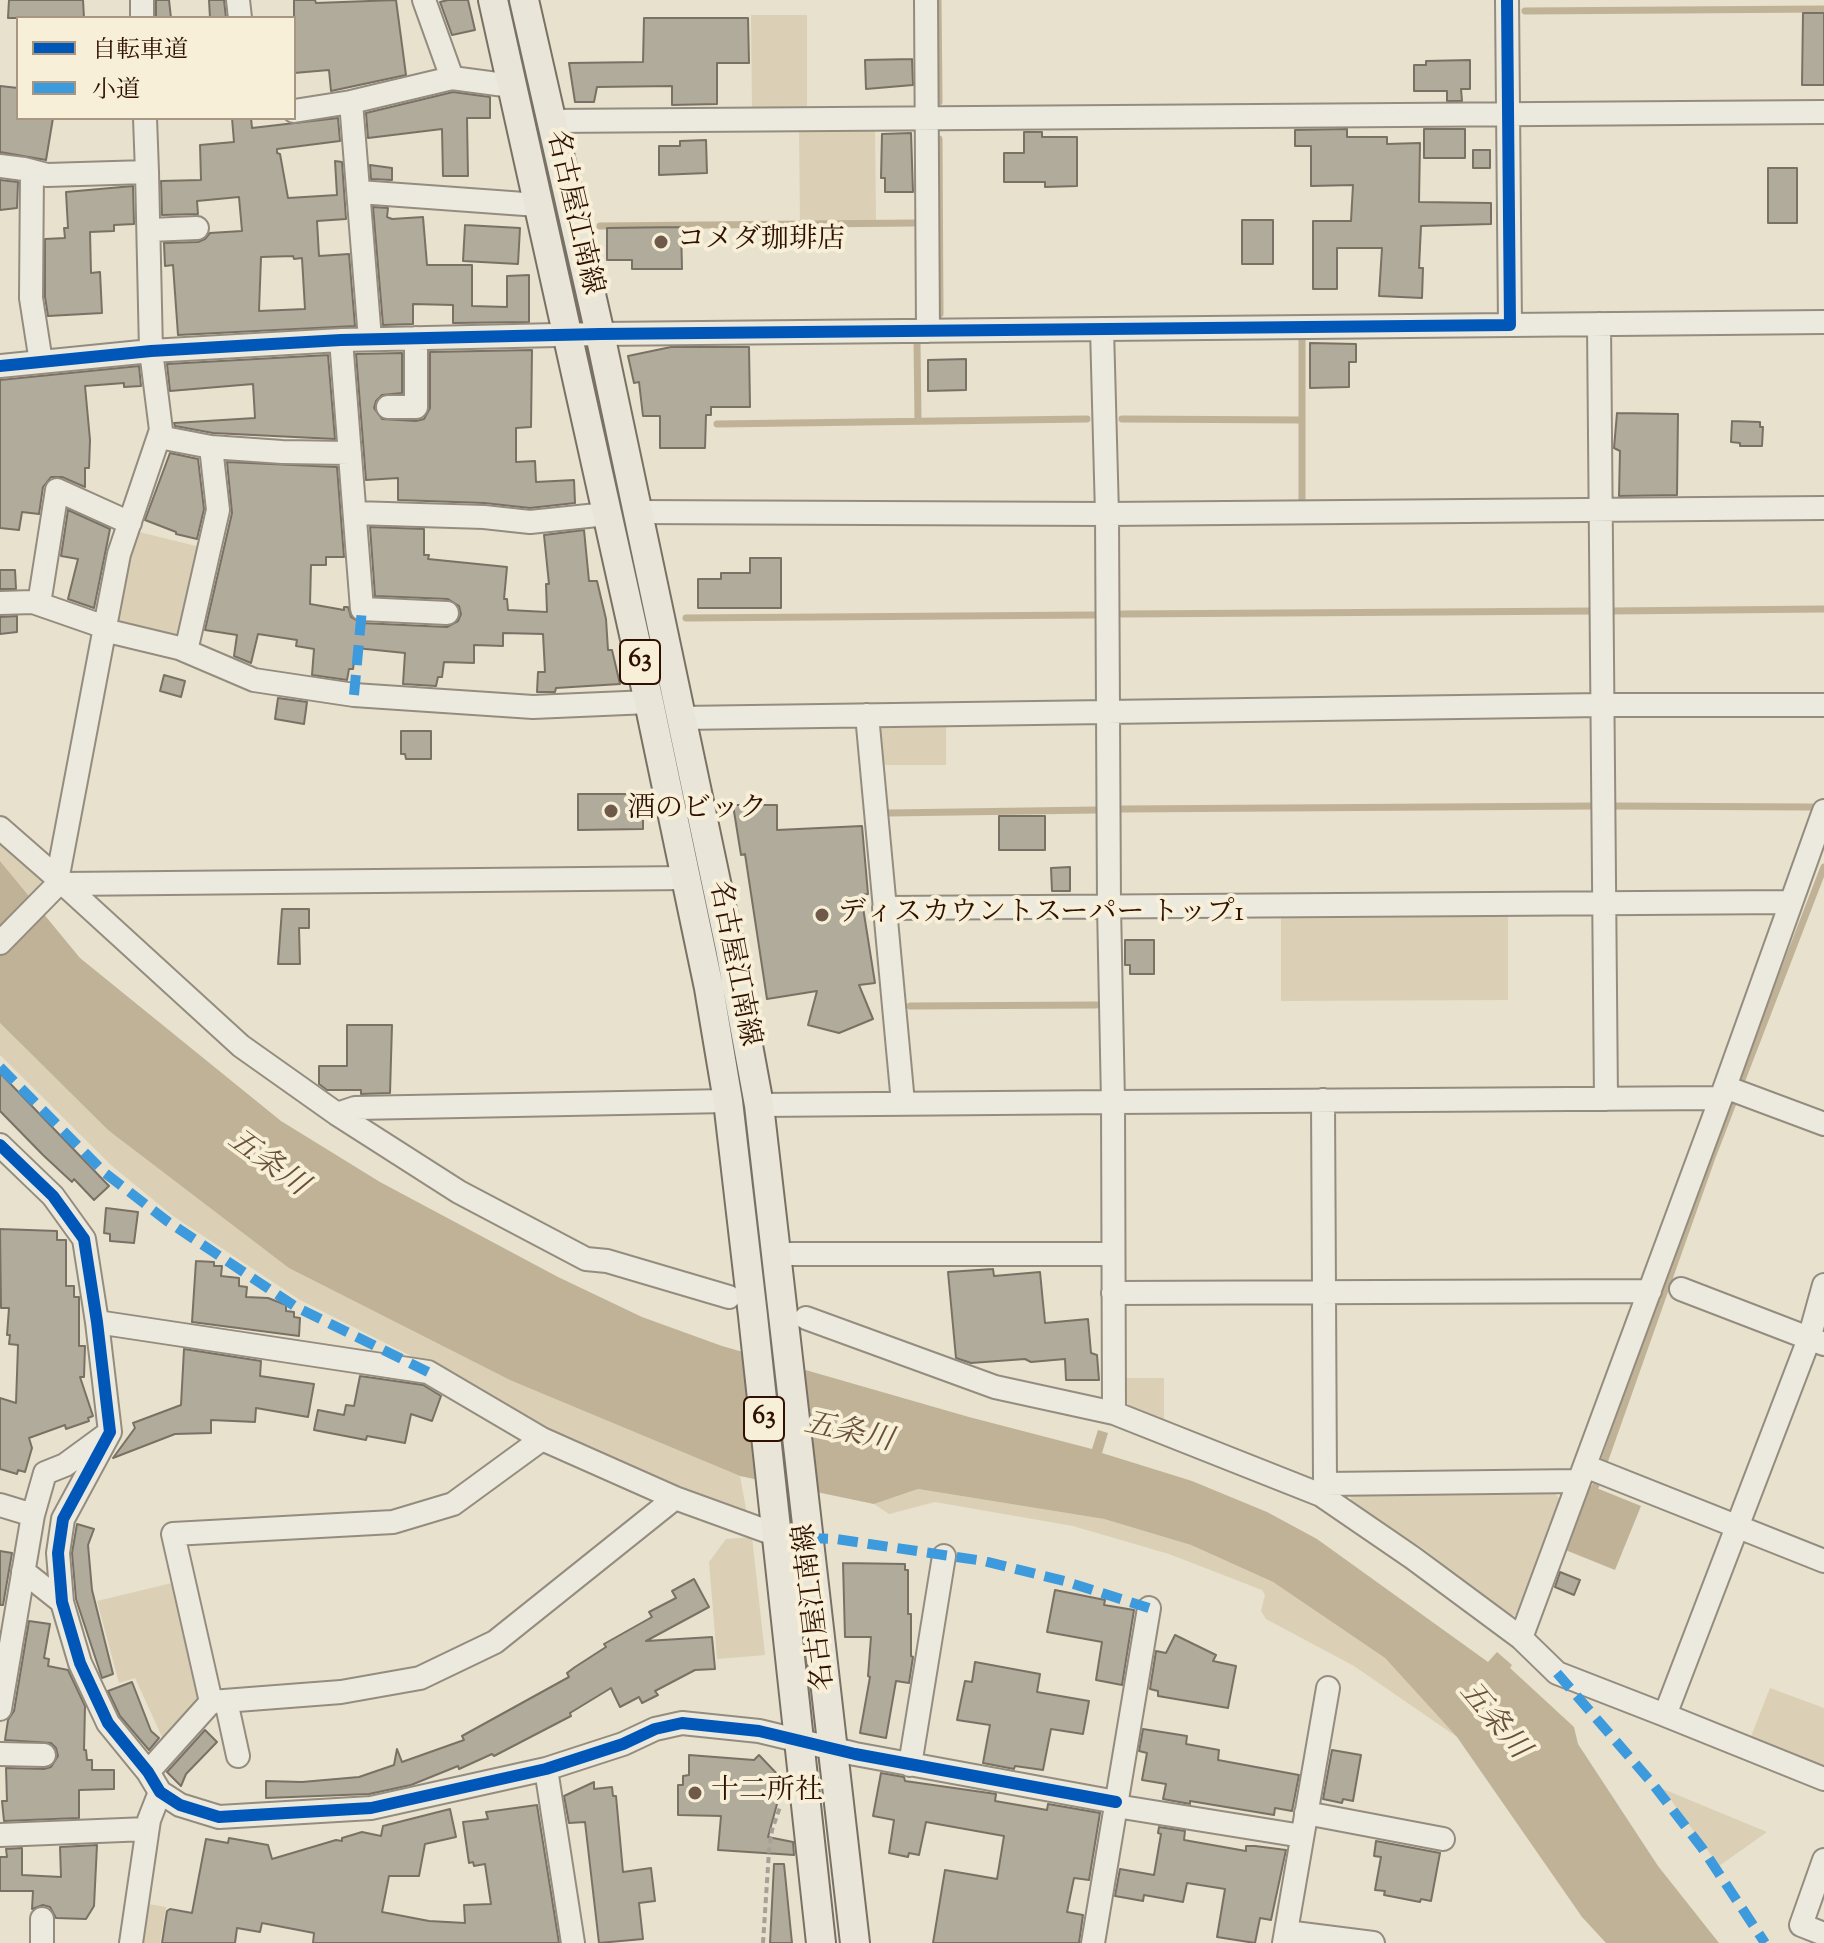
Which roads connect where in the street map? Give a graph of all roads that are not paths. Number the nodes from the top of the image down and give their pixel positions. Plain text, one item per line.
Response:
1 (424, 0) edge
2 (493, 0) edge
3 (524, 0) edge
4 (926, 0) edge
5 (1507, 0) edge
6 (452, 78) junction
7 (512, 86) junction
8 (351, 102) junction
9 (296, 111) edge
10 (1824, 112) edge
11 (1508, 114) junction
12 (927, 118) junction
13 (145, 120) edge
14 (550, 121) junction
15 (0, 166) edge
16 (32, 171) junction
17 (147, 172) junction
18 (359, 192) junction
19 (538, 205) junction
20 (197, 228) dead end
21 (150, 230) junction
22 (1824, 322) edge
23 (1599, 324) junction
24 (1510, 325) junction
25 (1102, 329) junction
26 (928, 331) junction
27 (600, 334) junction
28 (567, 335) junction
29 (416, 338) junction
30 (370, 339) junction
31 (341, 340) junction
32 (151, 351) junction
33 (41, 362) junction
34 (0, 366) edge
35 (388, 407) dead end
36 (159, 437) junction
37 (211, 447) junction
38 (350, 453) junction
39 (1600, 508) junction
40 (1824, 508) edge
41 (636, 512) junction
42 (355, 513) junction
43 (607, 514) junction
44 (1107, 514) junction
45 (130, 523) junction
46 (0, 603) edge
47 (39, 604) junction
48 (447, 613) dead end
49 (104, 628) junction
50 (186, 651) junction
51 (649, 702) junction
52 (1602, 705) junction
53 (1824, 705) edge
54 (1109, 713) junction
55 (867, 715) junction
56 (681, 718) junction
57 (1824, 811) edge
58 (0, 828) edge
59 (687, 878) junction
60 (59, 882) junction
61 (1791, 902) junction
62 (1604, 903) junction
63 (1109, 906) junction
64 (884, 908) junction
65 (0, 943) edge
66 (1723, 1093) junction
67 (1606, 1099) junction
68 (1323, 1100) junction
69 (728, 1101) junction
70 (1113, 1102) junction
71 (903, 1103) junction
72 (759, 1105) junction
73 (337, 1114) junction
74 (1824, 1124) edge
75 (0, 1145) edge
76 (776, 1254) junction
77 (1113, 1254) junction
78 (588, 1259) junction
79 (1824, 1285) edge
80 (1681, 1289) dead end
81 (1650, 1291) junction
82 (1324, 1292) junction
83 (1113, 1293) junction
84 (729, 1297) dead end
85 (806, 1318) dead end
86 (97, 1322) junction
87 (754, 1322) junction
88 (1816, 1342) edge
89 (1114, 1413) junction
90 (110, 1432) junction
91 (542, 1439) junction
92 (1590, 1474) junction
93 (1323, 1490) junction
94 (675, 1498) junction
95 (0, 1505) edge
96 (33, 1515) junction
97 (775, 1522) junction
98 (1737, 1527) junction
99 (944, 1556) dead end
100 (1824, 1561) edge
101 (23, 1571) junction
102 (62, 1602) junction
103 (1149, 1608) dead end
104 (1521, 1638) junction
105 (1328, 1688) dead end
106 (219, 1702) junction
107 (0, 1709) edge
108 (1665, 1715) junction
109 (797, 1739) junction
110 (833, 1747) junction
111 (0, 1754) edge
112 (44, 1755) dead end
113 (238, 1756) dead end
114 (910, 1765) junction
115 (546, 1769) junction
116 (148, 1772) junction
117 (1824, 1779) edge
118 (160, 1792) junction
119 (1116, 1804) junction
120 (1306, 1813) junction
121 (147, 1829) junction
122 (0, 1835) edge
123 (1302, 1836) junction
124 (1443, 1839) dead end
125 (1824, 1860) edge
126 (42, 1919) dead end
127 (1824, 1934) edge
128 (1285, 1938) edge
129 (42, 1943) edge
130 (131, 1943) edge
131 (573, 1943) edge
132 (821, 1943) edge
133 (855, 1943) edge
134 (1093, 1943) edge
135 (1373, 1943) edge

1 - 6 street
2 - 7 main road, 名古屋江南線 / 63
3 - 14 main road, 名古屋江南線 / 63
4 - 12 street
5 - 11 street
6 - 7 street
6 - 8 street
7 - 19 main road, 名古屋江南線 / 63
8 - 9 street
8 - 18 street
10 - 11 street
11 - 12 street
11 - 24 street
12 - 14 street
12 - 26 street
13 - 17 street
14 - 27 main road, 名古屋江南線 / 63
15 - 16 street
16 - 17 street
16 - 33 street
17 - 21 street
18 - 19 street
18 - 30 street
19 - 28 main road, 名古屋江南線 / 63
20 - 21 street
21 - 32 street
22 - 23 street
23 - 24 street
23 - 39 street
24 - 25 street
25 - 26 street
25 - 44 street
26 - 27 street
27 - 28 street
27 - 41 main road, 名古屋江南線 / 63
28 - 29 street
28 - 43 main road, 名古屋江南線 / 63
29 - 30 street
29 - 35 street
30 - 31 street
31 - 32 street
31 - 38 street
32 - 33 street
32 - 36 street
33 - 34 street
36 - 37 street
36 - 45 street
37 - 38 street
37 - 50 street
38 - 42 street
39 - 40 street
39 - 44 street
39 - 52 street
41 - 44 street
41 - 56 main road, 名古屋江南線 / 63
42 - 43 street
42 - 48 street
43 - 51 main road, 名古屋江南線 / 63
44 - 54 street
45 - 47 street
45 - 49 street
46 - 47 street
47 - 49 street
49 - 50 street
49 - 60 street
50 - 51 street
51 - 59 main road, 名古屋江南線 / 63
52 - 53 street
52 - 54 street
52 - 62 street
54 - 55 street
54 - 63 street
55 - 56 street
55 - 64 street
56 - 72 main road, 名古屋江南線 / 63
57 - 61 street
58 - 60 street
59 - 60 street
59 - 69 main road, 名古屋江南線 / 63
60 - 65 street
60 - 73 street
61 - 62 street
61 - 66 street
62 - 63 street
62 - 67 street
63 - 64 street
63 - 70 street
64 - 71 street
66 - 67 street
66 - 74 street
66 - 81 street
67 - 68 street
68 - 70 street
68 - 82 street
69 - 73 street
69 - 87 main road, 名古屋江南線 / 63
70 - 71 street
70 - 77 street
71 - 72 street
72 - 76 main road, 名古屋江南線 / 63
73 - 78 street
75 - 86 street
76 - 77 street
76 - 110 main road, 名古屋江南線 / 63
77 - 83 street
78 - 84 street
78 - 87 street
79 - 88 street
80 - 88 street
81 - 82 street
81 - 92 street
82 - 83 street
82 - 93 street
83 - 89 street
85 - 89 street
86 - 90 street
86 - 91 street
87 - 97 main road, 名古屋江南線 / 63
88 - 98 street
89 - 93 street
90 - 96 street
90 - 102 street
91 - 94 street
91 - 106 street
92 - 93 street
92 - 98 street
92 - 104 street
93 - 104 street
94 - 97 street
94 - 106 street
95 - 96 street
96 - 101 street
97 - 109 main road, 名古屋江南線 / 63
98 - 100 street
98 - 108 street
99 - 114 street
101 - 102 street
101 - 107 street
102 - 116 street
103 - 119 street
104 - 108 street
105 - 120 street
106 - 113 street
106 - 116 street
108 - 117 street
109 - 110 street
109 - 115 street
109 - 132 main road, 名古屋江南線 / 63
110 - 114 street
110 - 133 main road, 名古屋江南線 / 63
111 - 112 street
114 - 119 street
115 - 118 street
115 - 131 street
116 - 118 street
118 - 121 street
119 - 123 street
119 - 134 street
120 - 123 street
120 - 124 street
121 - 122 street
121 - 130 street
123 - 128 street
125 - 127 street
126 - 129 street
128 - 135 street

